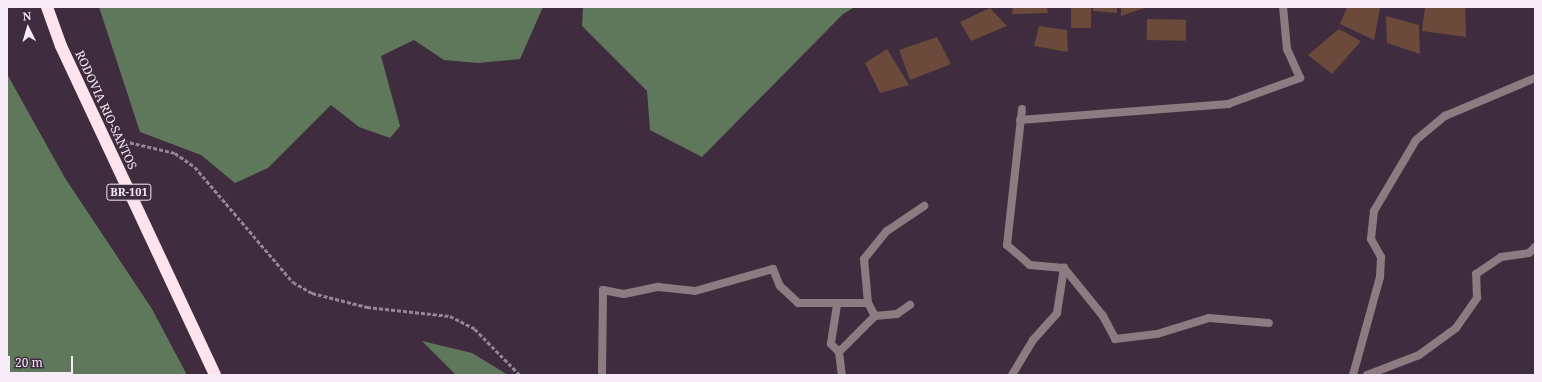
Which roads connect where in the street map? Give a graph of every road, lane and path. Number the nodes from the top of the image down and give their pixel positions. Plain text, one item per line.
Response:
1 (47, 7) edge
2 (1283, 7) edge
3 (1535, 78) edge
4 (1022, 109) dead end
5 (1020, 120) junction
6 (104, 138) junction
7 (924, 206) dead end
8 (1535, 247) edge
9 (1064, 268) junction
10 (868, 303) junction
11 (838, 305) junction
12 (910, 305) dead end
13 (875, 316) junction
14 (1269, 323) dead end
15 (839, 352) junction
16 (215, 375) edge
17 (520, 375) edge
18 (602, 375) edge
19 (842, 375) edge
20 (1012, 375) edge
21 (1353, 375) edge
22 (1367, 375) edge

1 - 6 highway, RODOVIA RIO-SANTOS / BR-101
2 - 5 street
3 - 21 street
4 - 5 street
5 - 9 street
6 - 16 highway, RODOVIA RIO-SANTOS / BR-101
6 - 17 path
7 - 10 street
8 - 22 street
9 - 14 street
9 - 20 street
10 - 11 street
10 - 13 street
11 - 15 street
11 - 18 street
12 - 13 street
13 - 15 street
15 - 19 street

